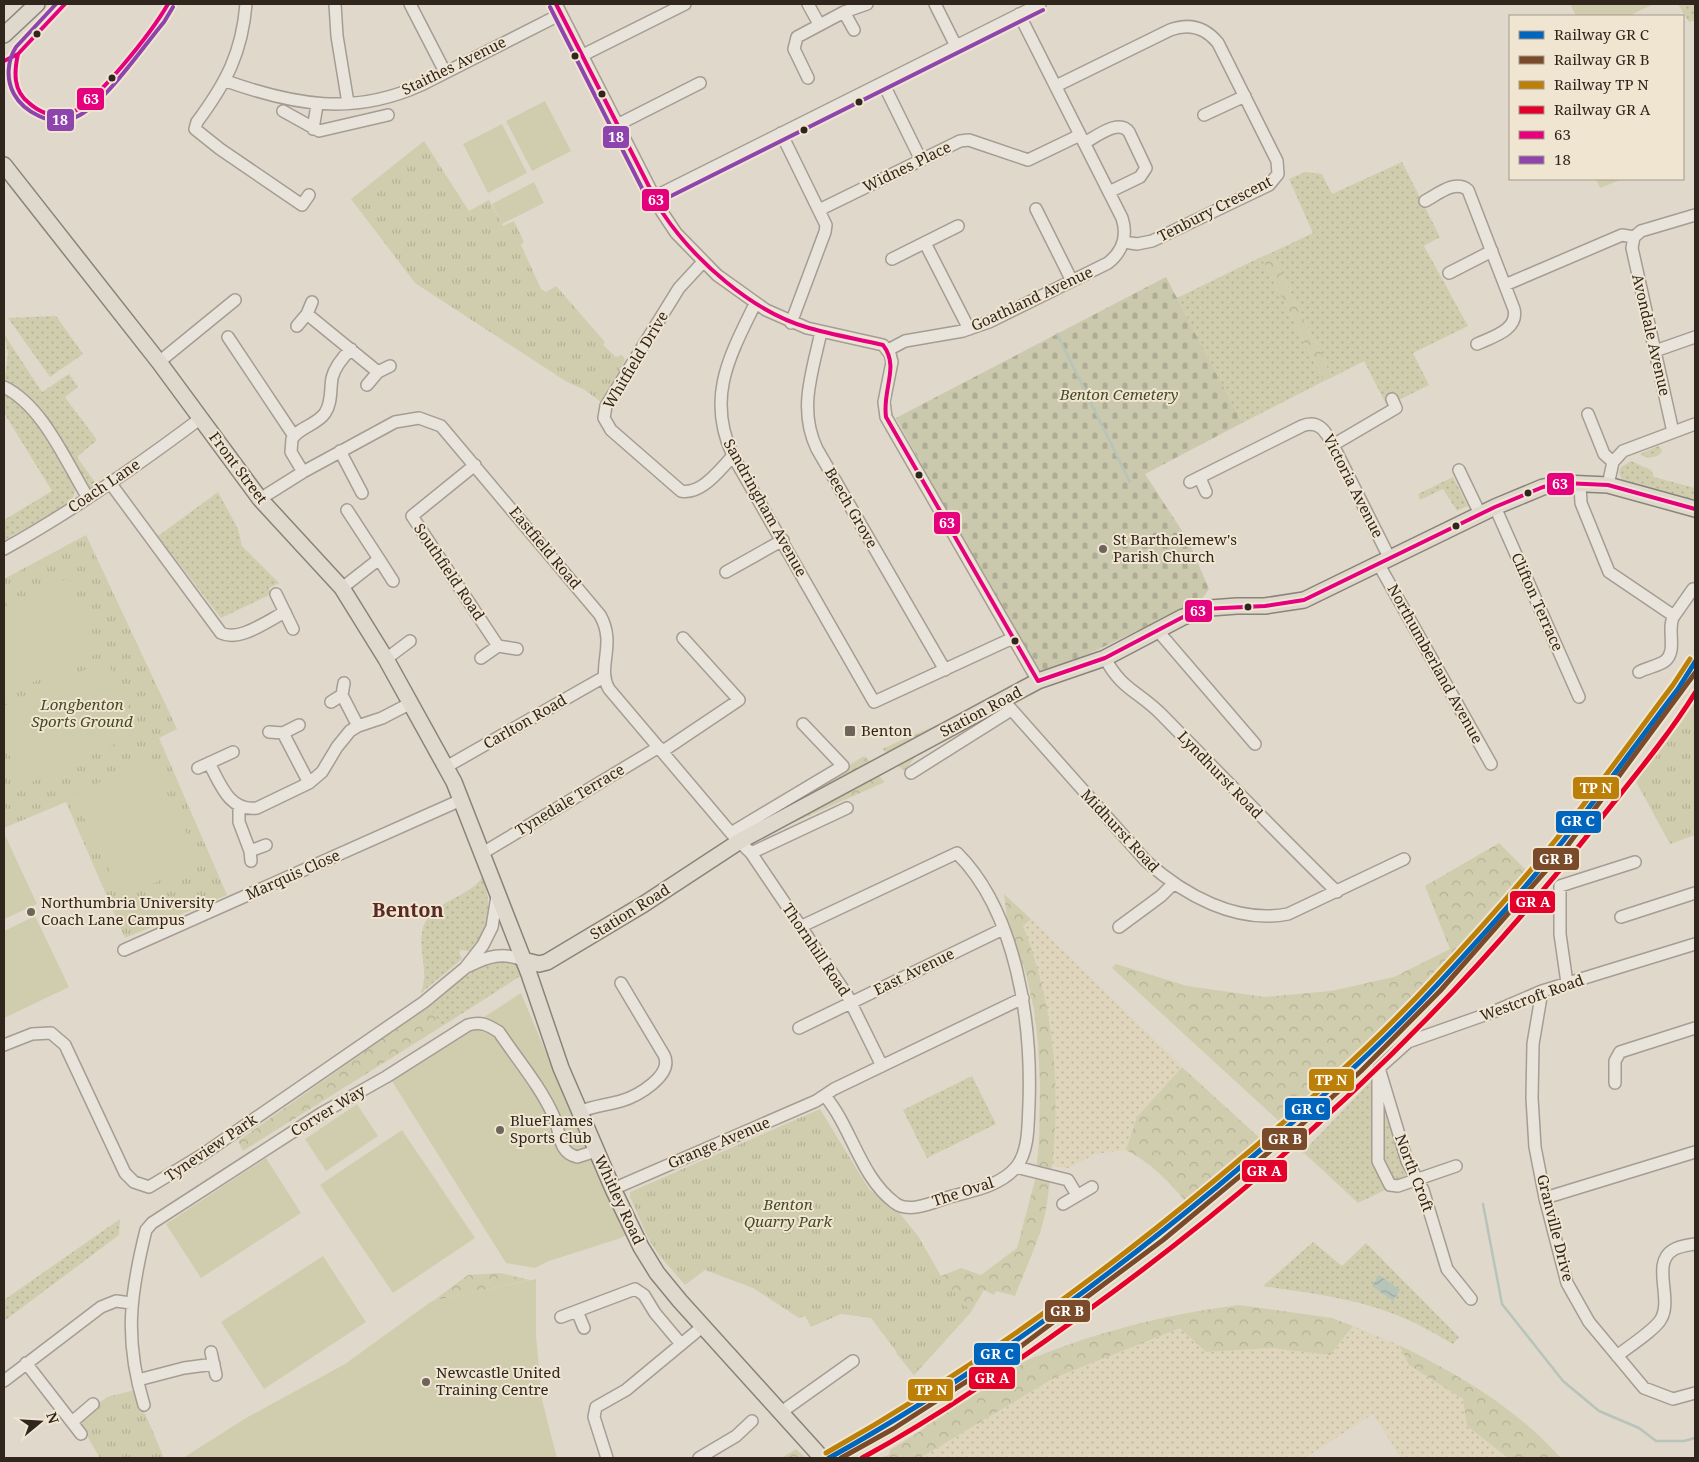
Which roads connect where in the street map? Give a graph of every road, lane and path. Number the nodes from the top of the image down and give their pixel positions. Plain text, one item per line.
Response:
1 (37, 4) edge
2 (246, 4) edge
3 (335, 4) edge
4 (410, 4) edge
5 (685, 4) edge
6 (808, 4) edge
7 (867, 4) edge
8 (935, 4) edge
9 (1040, 4) edge
10 (559, 9) edge
11 (844, 12) junction
12 (1019, 14) junction
13 (819, 24) junction
14 (854, 30) dead end
15 (4, 35) edge
16 (956, 46) junction
17 (582, 55) junction
18 (445, 72) junction
19 (808, 78) dead end
20 (226, 80) junction
21 (700, 83) dead end
22 (883, 83) junction
23 (1056, 86) junction
24 (1245, 96) junction
25 (348, 103) junction
26 (317, 105) junction
27 (283, 110) dead end
28 (388, 115) dead end
29 (1204, 115) dead end
30 (618, 125) junction
31 (313, 129) junction
32 (781, 133) junction
33 (1082, 139) junction
34 (921, 160) junction
35 (4, 165) edge
36 (1109, 192) junction
37 (309, 195) dead end
38 (654, 197) junction
39 (1425, 201) dead end
40 (1036, 209) dead end
41 (819, 210) junction
42 (1695, 215) edge
43 (958, 226) dead end
44 (1634, 237) junction
45 (925, 242) junction
46 (1124, 242) junction
47 (1492, 251) junction
48 (892, 259) dead end
49 (703, 262) junction
50 (1449, 273) dead end
51 (1072, 281) junction
52 (1505, 285) junction
53 (235, 300) dead end
54 (312, 302) dead end
55 (755, 304) junction
56 (307, 314) junction
57 (791, 323) junction
58 (297, 326) dead end
59 (969, 329) junction
60 (821, 332) junction
61 (228, 337) dead end
62 (1695, 337) edge
63 (1477, 344) dead end
64 (351, 348) junction
65 (888, 350) junction
66 (1655, 351) junction
67 (159, 362) junction
68 (390, 366) dead end
69 (378, 372) junction
70 (367, 385) dead end
71 (4, 388) edge
72 (1392, 399) dead end
73 (1588, 414) dead end
74 (201, 418) junction
75 (1695, 424) edge
76 (1673, 432) junction
77 (294, 436) junction
78 (1334, 445) junction
79 (340, 451) junction
80 (734, 456) junction
81 (1613, 462) junction
82 (475, 465) junction
83 (1459, 470) dead end
84 (302, 472) junction
85 (111, 484) junction
86 (1580, 484) junction
87 (1608, 485) junction
88 (1206, 492) dead end
89 (362, 493) dead end
90 (88, 498) junction
91 (260, 499) junction
92 (1495, 507) junction
93 (1695, 509) edge
94 (347, 510) dead end
95 (1480, 514) junction
96 (783, 540) junction
97 (4, 548) edge
98 (379, 559) junction
99 (1385, 562) junction
100 (726, 572) dead end
101 (393, 581) dead end
102 (342, 588) junction
103 (1692, 589) dead end
104 (276, 594) dead end
105 (285, 612) junction
106 (1674, 616) junction
107 (293, 629) dead end
108 (1158, 631) junction
109 (683, 638) dead end
110 (1014, 638) junction
111 (410, 641) dead end
112 (498, 646) junction
113 (517, 649) dead end
114 (481, 658) dead end
115 (1106, 658) junction
116 (386, 659) junction
117 (945, 670) junction
118 (1639, 672) dead end
119 (604, 678) junction
120 (1038, 681) junction
121 (344, 683) dead end
122 (342, 695) junction
123 (1579, 697) dead end
124 (330, 702) dead end
125 (411, 703) junction
126 (1007, 705) junction
127 (298, 724) dead end
128 (803, 724) dead end
129 (358, 726) junction
130 (268, 732) dead end
131 (283, 733) junction
132 (1256, 744) dead end
133 (661, 749) junction
134 (232, 752) dead end
135 (1491, 764) dead end
136 (446, 767) junction
137 (911, 773) dead end
138 (454, 782) joint
139 (309, 783) junction
140 (461, 800) junction
141 (239, 807) junction
142 (847, 808) dead end
143 (736, 837) junction
144 (266, 845) dead end
145 (751, 853) junction
146 (481, 854) junction
147 (1404, 859) dead end
148 (1635, 862) dead end
149 (1173, 884) junction
150 (1337, 892) junction
151 (1695, 893) edge
152 (497, 896) junction
153 (1622, 917) dead end
154 (802, 926) junction
155 (1119, 926) dead end
156 (1003, 929) junction
157 (1695, 944) edge
158 (124, 950) dead end
159 (523, 960) junction
160 (465, 968) junction
161 (621, 983) dead end
162 (1567, 983) junction
163 (1542, 991) junction
164 (1023, 998) junction
165 (851, 1002) junction
166 (799, 1028) dead end
167 (1695, 1028) edge
168 (4, 1046) edge
169 (882, 1066) junction
170 (1379, 1068) junction
171 (1615, 1083) dead end
172 (825, 1096) junction
173 (580, 1112) junction
174 (596, 1151) junction
175 (1695, 1152) edge
176 (1456, 1166) dead end
177 (1016, 1167) junction
178 (1418, 1178) junction
179 (1092, 1187) dead end
180 (613, 1189) junction
181 (1077, 1195) junction
182 (1545, 1198) junction
183 (1063, 1204) dead end
184 (1695, 1244) edge
185 (1471, 1299) dead end
186 (131, 1303) junction
187 (577, 1311) junction
188 (561, 1317) dead end
189 (702, 1326) junction
190 (584, 1328) dead end
191 (681, 1344) junction
192 (211, 1352) dead end
193 (1617, 1356) junction
194 (853, 1361) dead end
195 (26, 1363) junction
196 (138, 1380) junction
197 (4, 1381) edge
198 (1695, 1394) edge
199 (92, 1404) dead end
200 (144, 1405) dead end
201 (780, 1414) junction
202 (752, 1421) dead end
203 (72, 1422) junction
204 (81, 1434) dead end
205 (817, 1453) edge
206 (607, 1458) edge
207 (699, 1458) edge

1 - 15 main road
2 - 20 street
3 - 25 street
4 - 18 street
5 - 17 street
6 - 13 street
7 - 11 street
8 - 16 street
9 - 12 street
10 - 17 street
10 - 18 street, Staithes Avenue
11 - 13 street
11 - 14 street
12 - 16 street
12 - 23 street
13 - 19 street
16 - 22 street
17 - 30 street
18 - 25 street, Staithes Avenue
20 - 26 street, Staithes Avenue
20 - 37 street
21 - 30 street
22 - 32 street
22 - 34 street
23 - 24 street, Tenbury Crescent
23 - 33 street
24 - 29 street
24 - 46 street, Tenbury Crescent
25 - 26 street, Staithes Avenue
26 - 31 street
27 - 31 street
28 - 31 street
30 - 38 street
32 - 38 street
32 - 41 street
33 - 34 street, Widnes Place
33 - 36 street
33 - 36 street, Widnes Place
34 - 41 street, Widnes Place
35 - 67 main road, Front Street
36 - 46 street
38 - 49 street
39 - 47 street
40 - 51 street
41 - 57 street
42 - 44 street
43 - 45 street
44 - 52 street
44 - 66 street, Avondale Avenue
45 - 48 street
45 - 59 street
46 - 51 street, Goathland Avenue
47 - 50 street
47 - 52 street
49 - 55 street
49 - 80 street, Whitfield Drive
51 - 59 street, Goathland Avenue
52 - 63 street
53 - 67 street
54 - 56 street
55 - 57 street
55 - 80 street, Sandringham Avenue
56 - 58 street
56 - 64 street
57 - 60 street
59 - 65 street, Goathland Avenue
60 - 65 street
60 - 117 street, Beech Grove
61 - 77 street
62 - 66 street
64 - 69 street
64 - 77 street
65 - 110 street
66 - 76 street, Avondale Avenue
67 - 74 main road, Front Street
68 - 69 street
69 - 70 street
71 - 90 street
72 - 78 street
73 - 81 street
74 - 85 street, Coach Lane
74 - 91 main road, Front Street
75 - 76 street
76 - 81 street
77 - 84 street
78 - 88 street, Victoria Avenue
78 - 99 street, Victoria Avenue
79 - 82 street, Eastfield Road
79 - 84 street, Eastfield Road
79 - 89 street
80 - 96 street, Sandringham Avenue
81 - 87 street
82 - 112 street, Southfield Road
82 - 119 street, Eastfield Road
83 - 95 street
84 - 91 street, Eastfield Road
85 - 90 street, Coach Lane
85 - 105 street
86 - 87 main road, Station Road
86 - 92 main road, Station Road
86 - 106 street
87 - 93 main road, Station Road
90 - 97 street, Coach Lane
91 - 102 main road, Front Street
92 - 95 main road, Station Road
92 - 123 street, Clifton Terrace
94 - 98 street
95 - 99 main road, Station Road
96 - 100 street
96 - 117 street, Sandringham Avenue
98 - 101 street
98 - 102 street
99 - 108 main road, Station Road
99 - 135 street, Northumberland Avenue
102 - 116 main road, Front Street
103 - 106 street
104 - 105 street
105 - 107 street
106 - 118 street
108 - 115 main road, Station Road
108 - 132 street
109 - 133 street, Tynedale Terrace
110 - 117 street
110 - 120 street
111 - 116 street
112 - 113 street
112 - 114 street
115 - 120 main road, Station Road
115 - 150 street, Lyndhurst Road
116 - 125 main road, Front Street
119 - 133 street
119 - 136 street, Carlton Road
120 - 126 main road, Station Road
121 - 122 street
122 - 124 street
122 - 129 street
125 - 129 street
125 - 136 main road, Front Street
126 - 137 street
126 - 143 main road, Station Road
126 - 149 street, Midhurst Road
127 - 131 street
128 - 143 street
129 - 139 street
130 - 131 street
131 - 139 street
133 - 143 street
133 - 146 street, Tynedale Terrace
134 - 141 street
136 - 138 main road, Front Street
138 - 140 main road, Whitley Road
139 - 141 street
140 - 146 main road, Whitley Road
140 - 158 street, Marquis Close
141 - 144 street
142 - 145 street
143 - 145 street, Thornhill Road
143 - 159 main road, Station Road
145 - 154 street, Thornhill Road
146 - 152 main road, Whitley Road
147 - 150 street, Midhurst Road
148 - 162 street
149 - 150 street, Midhurst Road
149 - 155 street
151 - 153 street
152 - 159 main road, Whitley Road
152 - 160 street, Tyneview Park
154 - 156 street
154 - 165 street, Thornhill Road
156 - 164 street
156 - 165 street, East Avenue
157 - 162 street, Westcroft Road
159 - 160 street, Tyneview Park
159 - 173 main road, Whitley Road
160 - 168 street, Tyneview Park
161 - 173 street
162 - 163 street, Westcroft Road
163 - 170 street, Westcroft Road
163 - 182 street, Granville Drive
164 - 169 street, Grange Avenue
164 - 177 street
165 - 166 street, East Avenue
165 - 169 street, Thornhill Road
167 - 171 street
169 - 172 street, Grange Avenue
170 - 178 street, North Croft
170 - 178 street
172 - 177 street, The Oval
172 - 180 street, Grange Avenue
173 - 174 main road, Whitley Road
174 - 180 main road, Whitley Road
174 - 186 street, Corver Way
175 - 182 street
176 - 178 street
177 - 181 street
178 - 185 street, North Croft
179 - 181 street
180 - 189 main road, Whitley Road
181 - 183 street
182 - 193 street, Granville Drive
184 - 193 street
186 - 195 street
186 - 196 street, Corver Way
187 - 188 street
187 - 190 street
187 - 191 street
189 - 191 street
189 - 201 main road, Whitley Road
191 - 206 street
192 - 196 street
193 - 198 street, Granville Drive
194 - 201 street
195 - 197 street
195 - 203 street
196 - 200 street, Corver Way
199 - 203 street
201 - 205 main road, Whitley Road
202 - 207 street
203 - 204 street

